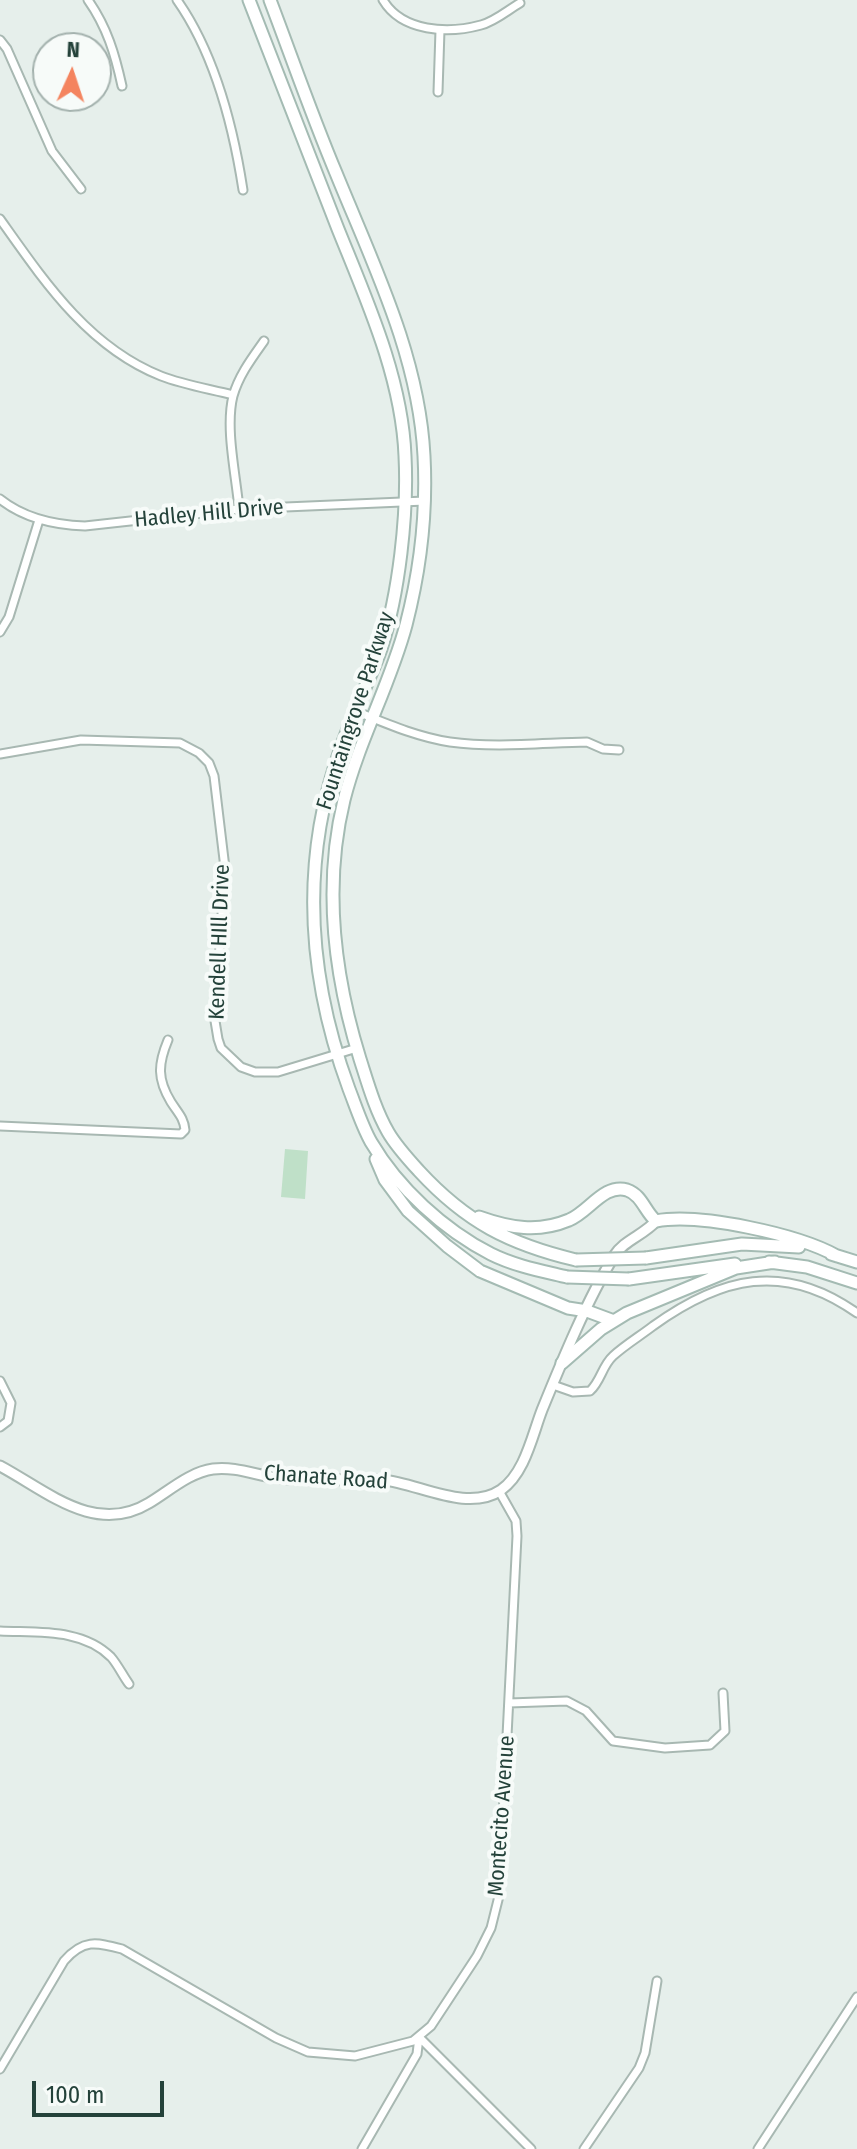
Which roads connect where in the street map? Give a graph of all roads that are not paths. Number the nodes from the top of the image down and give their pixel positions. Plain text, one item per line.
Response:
1 (88, 0) edge
2 (177, 0) edge
3 (249, 0) edge
4 (270, 0) edge
5 (383, 0) edge
6 (520, 3) dead end
7 (440, 30) junction
8 (0, 40) edge
9 (122, 86) dead end
10 (438, 92) dead end
11 (81, 189) dead end
12 (243, 190) dead end
13 (0, 219) edge
14 (264, 341) dead end
15 (233, 395) junction
16 (0, 499) edge
17 (406, 500) junction
18 (425, 501) junction
19 (239, 509) junction
20 (39, 520) junction
21 (0, 632) edge
22 (355, 711) junction
23 (371, 717) junction
24 (619, 750) dead end
25 (0, 754) edge
26 (168, 1040) dead end
27 (357, 1048) junction
28 (336, 1054) junction
29 (0, 1126) edge
30 (369, 1139) junction
31 (444, 1198) junction
32 (656, 1221) junction
33 (837, 1256) junction
34 (775, 1262) junction
35 (857, 1262) edge
36 (857, 1283) edge
37 (587, 1311) junction
38 (857, 1313) edge
39 (614, 1321) junction
40 (562, 1363) junction
41 (0, 1381) edge
42 (553, 1385) junction
43 (0, 1427) edge
44 (0, 1466) edge
45 (499, 1491) junction
46 (0, 1631) edge
47 (129, 1684) dead end
48 (723, 1693) dead end
49 (509, 1703) junction
50 (657, 1981) dead end
51 (857, 1997) edge
52 (419, 2037) junction
53 (0, 2069) edge
54 (362, 2149) edge
55 (531, 2149) edge
56 (584, 2149) edge
57 (758, 2149) edge

1 - 9 street
2 - 12 street
3 - 17 main road, Fountaingrove Parkway
4 - 18 main road, Fountaingrove Parkway
5 - 7 street
6 - 7 street
7 - 10 street
8 - 11 street
13 - 15 street
14 - 15 street
15 - 19 street
16 - 20 street, Hadley Hill Drive
17 - 18 street, Hadley Hill Drive
17 - 19 street, Hadley Hill Drive
17 - 22 main road, Fountaingrove Parkway
18 - 23 main road, Fountaingrove Parkway
19 - 20 street, Hadley Hill Drive
20 - 21 street
22 - 23 street
22 - 28 main road, Fountaingrove Parkway
23 - 24 street
23 - 27 main road, Fountaingrove Parkway
25 - 28 street, Kendell HIll Drive
26 - 29 street
27 - 28 street, Kendell HIll Drive
27 - 31 main road, Fountaingrove Parkway
28 - 30 main road, Fountaingrove Parkway
30 - 34 main road, Fountaingrove Parkway, bridge
30 - 37 main road
31 - 32 main road
31 - 33 main road, Fountaingrove Parkway, bridge
32 - 33 main road
32 - 37 street
33 - 35 main road, Fountaingrove Parkway
34 - 36 main road, Fountaingrove Parkway
34 - 39 main road
37 - 39 main road
37 - 40 street
38 - 42 street
39 - 40 main road
40 - 42 street
41 - 43 street
42 - 45 street
44 - 45 street, Chanate Road
45 - 49 street, Montecito Avenue
46 - 47 street
48 - 49 street
49 - 52 street, Montecito Avenue
50 - 56 street
51 - 57 street
52 - 53 street, Montecito Avenue
52 - 54 street
52 - 55 street

